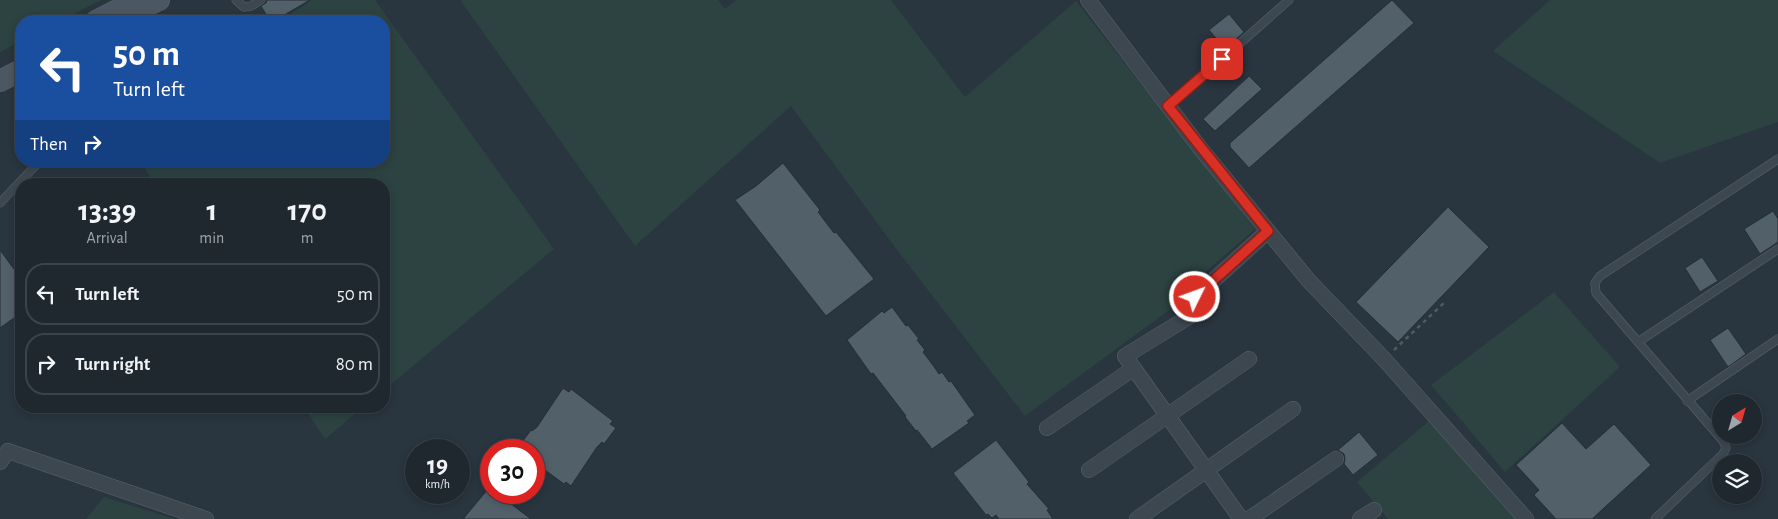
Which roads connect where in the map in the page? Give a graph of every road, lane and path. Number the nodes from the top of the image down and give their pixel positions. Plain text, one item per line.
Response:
1 (136, 0) edge
2 (159, 0) edge
3 (236, 0) edge
4 (261, 0) edge
5 (1088, 0) edge
6 (1289, 0) edge
7 (107, 15) edge
8 (130, 15) edge
9 (15, 62) edge
10 (0, 69) edge
11 (15, 73) edge
12 (0, 81) edge
13 (1168, 106) junction
14 (1778, 159) edge
15 (34, 167) edge
16 (24, 178) edge
17 (15, 187) edge
18 (0, 203) edge
19 (1268, 231) junction
20 (1778, 249) edge
21 (1446, 301) dead end
22 (1778, 339) edge
23 (1638, 342) junction
24 (1249, 359) dead end
25 (1384, 359) junction
26 (1134, 368) junction
27 (1687, 401) junction
28 (1294, 409) dead end
29 (1168, 416) junction
30 (1047, 428) dead end
31 (1336, 459) dead end
32 (0, 462) edge
33 (1089, 470) dead end
34 (1206, 470) junction
35 (1374, 510) dead end
36 (206, 519) edge
37 (1138, 519) edge
38 (1240, 519) edge
39 (1249, 519) edge
40 (1360, 519) edge
41 (1526, 519) edge
42 (1655, 519) edge

1 - 7 main road
2 - 8 main road
3 - 4 lane
5 - 13 street
6 - 13 lane
9 - 10 main road
11 - 12 main road
13 - 19 street
14 - 23 lane
15 - 16 lane
17 - 18 lane
19 - 25 street
19 - 26 street
20 - 23 lane
21 - 25 path
22 - 27 lane
23 - 27 lane
24 - 29 street
25 - 41 street
26 - 29 street
26 - 30 street
27 - 42 lane
28 - 34 street
29 - 33 street
29 - 34 street
31 - 39 street
32 - 36 street
34 - 37 street
34 - 38 street
35 - 40 street

